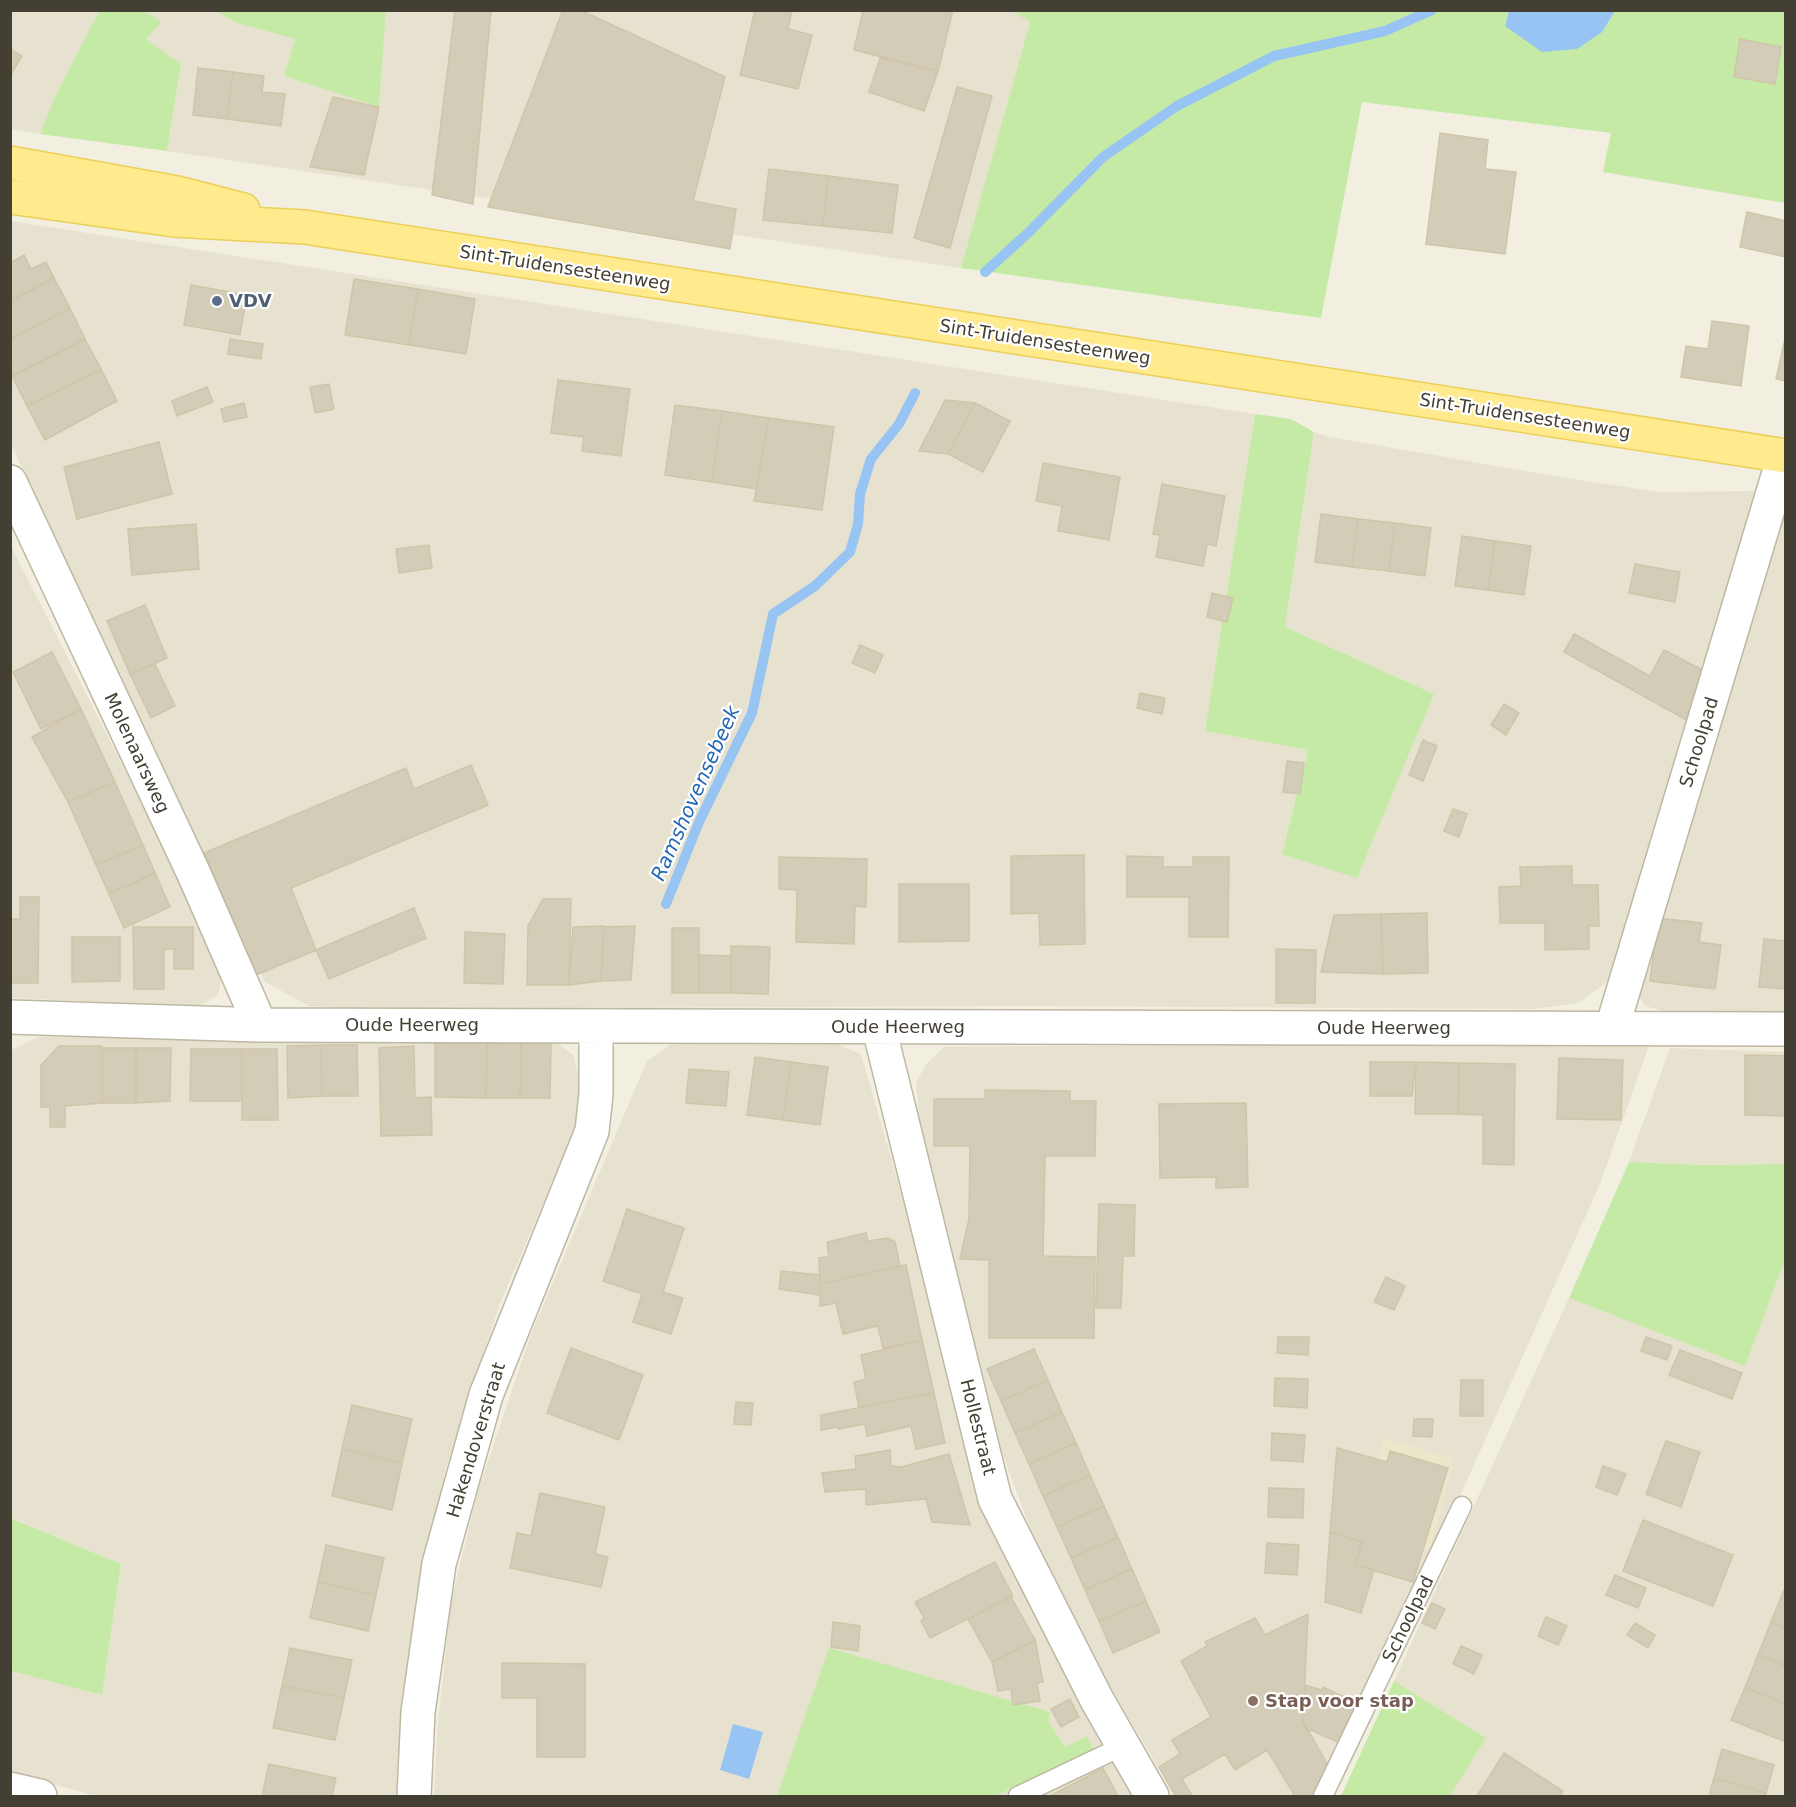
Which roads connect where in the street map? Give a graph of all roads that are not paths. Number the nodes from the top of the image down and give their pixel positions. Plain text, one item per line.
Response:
1 (10, 163) edge
2 (10, 197) edge
3 (305, 227) junction
4 (1785, 456) edge
5 (10, 482) edge
6 (10, 1017) edge
7 (260, 1025) junction
8 (596, 1026) junction
9 (879, 1028) junction
10 (1612, 1028) junction
11 (1785, 1029) edge
12 (1462, 1506) dead end
13 (1123, 1746) junction
14 (10, 1789) edge
15 (40, 1797) edge
16 (414, 1797) edge
17 (1018, 1797) edge
18 (1152, 1797) edge
19 (1323, 1797) edge

1 - 3 main road, Sint-Truidensesteenweg
2 - 3 main road, Sint-Truidensesteenweg
3 - 4 main road, Sint-Truidensesteenweg
4 - 10 street, Schoolpad
5 - 7 street, Molenaarsweg
6 - 7 street, Oude Heerweg
7 - 8 street, Oude Heerweg
8 - 9 street, Oude Heerweg
8 - 16 street, Hakendoverstraat
9 - 10 street, Oude Heerweg
9 - 13 street, Hollestraat
10 - 11 street, Oude Heerweg
12 - 19 lane, Schoolpad
13 - 17 lane
13 - 18 street, Hollestraat
14 - 15 street

